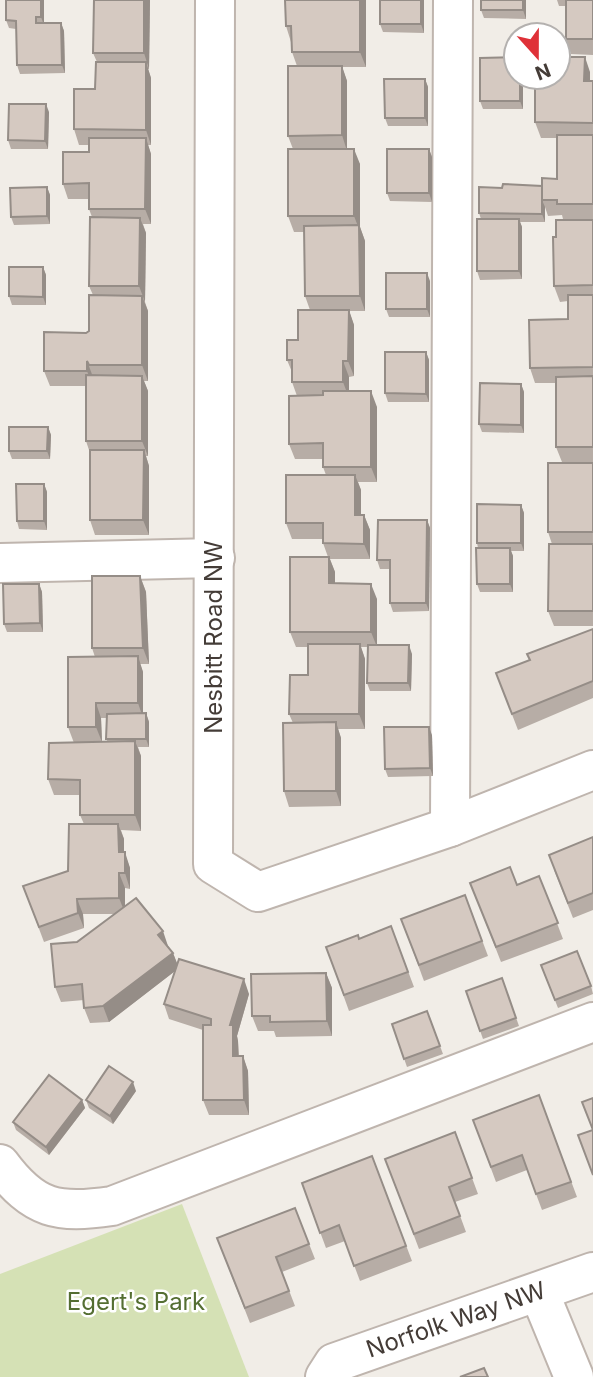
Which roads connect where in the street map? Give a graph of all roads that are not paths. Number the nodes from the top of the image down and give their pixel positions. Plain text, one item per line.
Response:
1 (215, 0) edge
2 (453, 0) edge
3 (215, 558) junction
4 (0, 563) edge
5 (593, 770) edge
6 (450, 827) junction
7 (593, 1022) edge
8 (0, 1164) edge
9 (593, 1272) edge
10 (539, 1292) junction
11 (325, 1377) edge
12 (574, 1377) edge

1 - 3 street, Nesbitt Road NW
2 - 6 street
3 - 4 street
3 - 6 street, Nesbitt Road NW
5 - 6 street, Nesbitt Road NW
7 - 8 street
9 - 10 street, Norfolk Way NW
10 - 11 street, Norfolk Way NW
10 - 12 street

